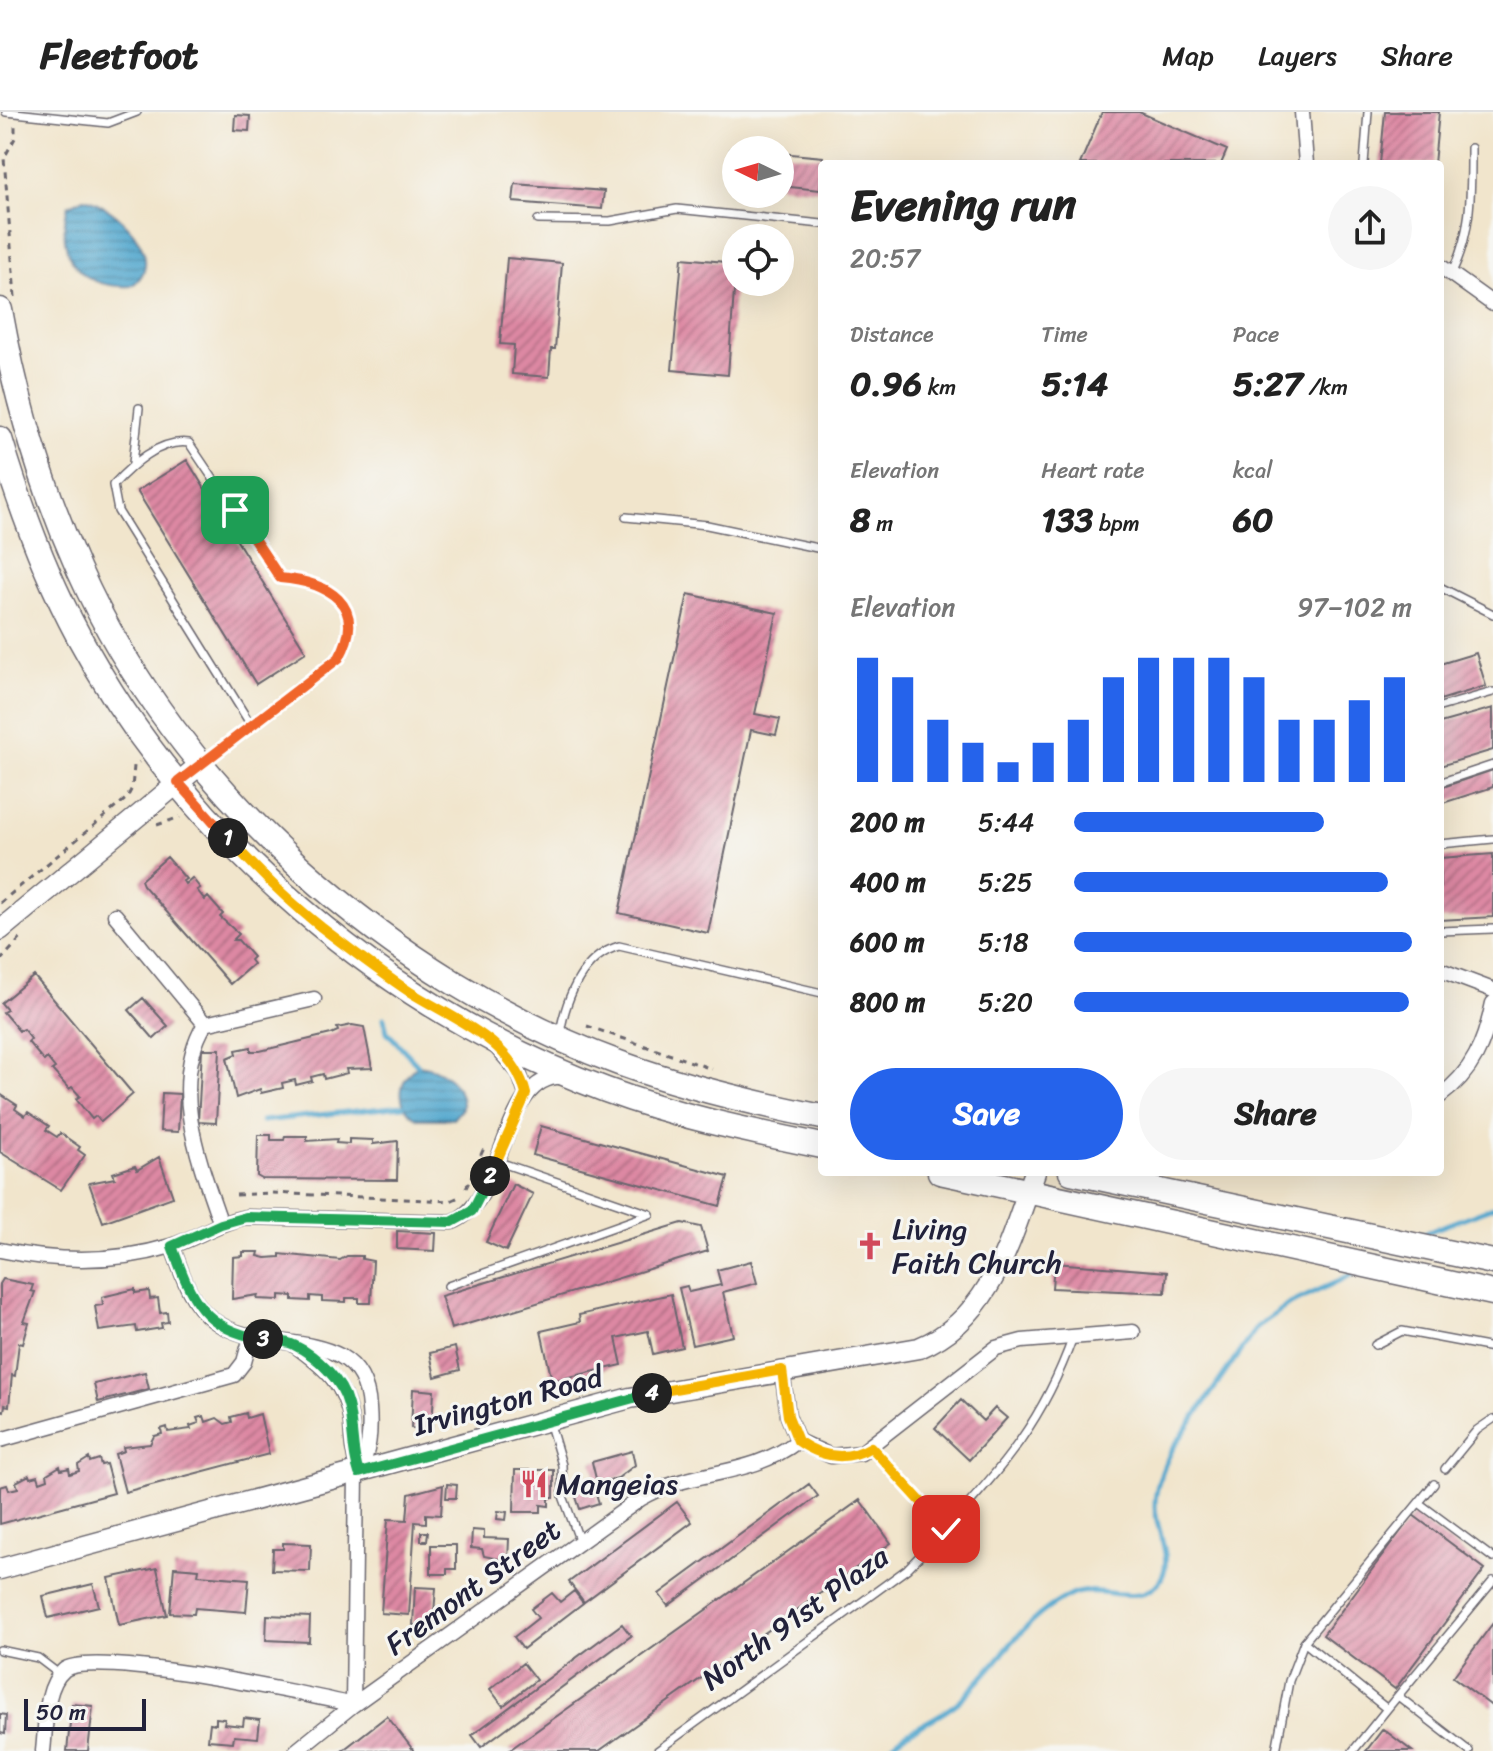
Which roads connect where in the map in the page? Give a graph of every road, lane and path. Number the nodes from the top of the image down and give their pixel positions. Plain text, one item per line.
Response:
1 (6, 112) edge
2 (137, 112) edge
3 (1302, 112) edge
4 (1368, 112) edge
5 (1471, 148) dead end
6 (1306, 160) edge
7 (1364, 160) edge
8 (538, 220) dead end
9 (818, 224) edge
10 (1446, 270) edge
11 (1493, 304) edge
12 (0, 310) edge
13 (139, 408) dead end
14 (0, 439) edge
15 (133, 463) junction
16 (626, 517) dead end
17 (818, 548) edge
18 (1444, 589) edge
19 (1493, 614) edge
20 (1493, 692) edge
21 (1444, 706) edge
22 (251, 725) junction
23 (202, 763) junction
24 (1493, 765) edge
25 (134, 766) dead end
26 (1444, 781) edge
27 (178, 782) junction
28 (1493, 839) edge
29 (1444, 844) edge
30 (0, 903) edge
31 (115, 915) dead end
32 (1493, 929) edge
33 (0, 930) edge
34 (1444, 931) edge
35 (1444, 972) edge
36 (1493, 990) edge
37 (818, 992) edge
38 (314, 999) dead end
39 (1493, 1003) edge
40 (205, 1024) junction
41 (584, 1025) dead end
42 (482, 1034) junction
43 (559, 1038) junction
44 (723, 1073) dead end
45 (578, 1078) junction
46 (1444, 1092) edge
47 (526, 1094) junction
48 (818, 1116) edge
49 (486, 1143) dead end
50 (818, 1145) edge
51 (496, 1161) junction
52 (976, 1176) edge
53 (1090, 1176) edge
54 (1031, 1182) edge
55 (236, 1195) dead end
56 (221, 1224) junction
57 (172, 1246) junction
58 (0, 1250) edge
59 (1493, 1262) edge
60 (448, 1286) dead end
61 (1493, 1293) edge
62 (1133, 1332) dead end
63 (251, 1337) junction
64 (1073, 1337) junction
65 (293, 1344) junction
66 (1375, 1345) dead end
67 (1493, 1348) edge
68 (782, 1370) junction
69 (1493, 1419) edge
70 (549, 1421) junction
71 (0, 1440) edge
72 (798, 1441) junction
73 (871, 1447) junction
74 (1445, 1469) dead end
75 (357, 1474) junction
76 (1434, 1484) dead end
77 (1419, 1503) junction
78 (946, 1529) junction
79 (580, 1542) junction
80 (1493, 1558) edge
81 (0, 1569) edge
82 (1493, 1581) edge
83 (1304, 1642) junction
84 (0, 1650) edge
85 (63, 1670) junction
86 (1398, 1696) junction
87 (353, 1705) junction
88 (1387, 1709) junction
89 (43, 1751) edge
90 (296, 1751) edge
91 (657, 1751) edge
92 (1276, 1751) edge
93 (1353, 1751) edge
94 (1469, 1751) edge

1 - 2 lane
3 - 6 street
4 - 7 lane
5 - 10 lane
8 - 9 lane
10 - 11 street
12 - 23 main road
13 - 15 lane
14 - 27 main road
15 - 22 lane
15 - 22 lane
16 - 17 lane
18 - 19 lane
20 - 21 lane
22 - 23 lane
23 - 27 street
23 - 43 main road
24 - 26 lane
25 - 30 path
27 - 33 street
27 - 42 main road
28 - 29 lane
31 - 40 street
32 - 34 lane
35 - 36 street
37 - 43 lane
38 - 40 street
39 - 46 street
40 - 56 street
41 - 44 path
42 - 45 main road
42 - 47 street
43 - 48 main road
45 - 47 street
45 - 50 main road
47 - 51 street
49 - 55 path
51 - 56 street
51 - 60 lane
52 - 54 main road
53 - 59 main road
54 - 61 main road
54 - 68 street, Irvington Road
56 - 57 street
57 - 58 street
57 - 63 street
62 - 64 street
63 - 65 street
63 - 71 street
64 - 73 street
64 - 78 lane, North 91st Plaza
65 - 75 street
65 - 75 street
66 - 67 lane
68 - 70 street, Irvington Road
68 - 72 street
69 - 74 lane
70 - 75 street, Irvington Road
70 - 79 lane
72 - 73 street
72 - 79 street, Fremont Street
73 - 78 lane
75 - 81 street, Irvington Road
75 - 87 street
76 - 77 lane
77 - 80 lane
77 - 83 lane
78 - 91 lane, North 91st Plaza
79 - 87 street, Fremont Street
82 - 86 lane
83 - 88 lane
83 - 92 lane
84 - 85 lane
85 - 87 street
85 - 89 street
86 - 88 lane
86 - 94 lane
87 - 90 street, Fremont Street
88 - 93 lane

